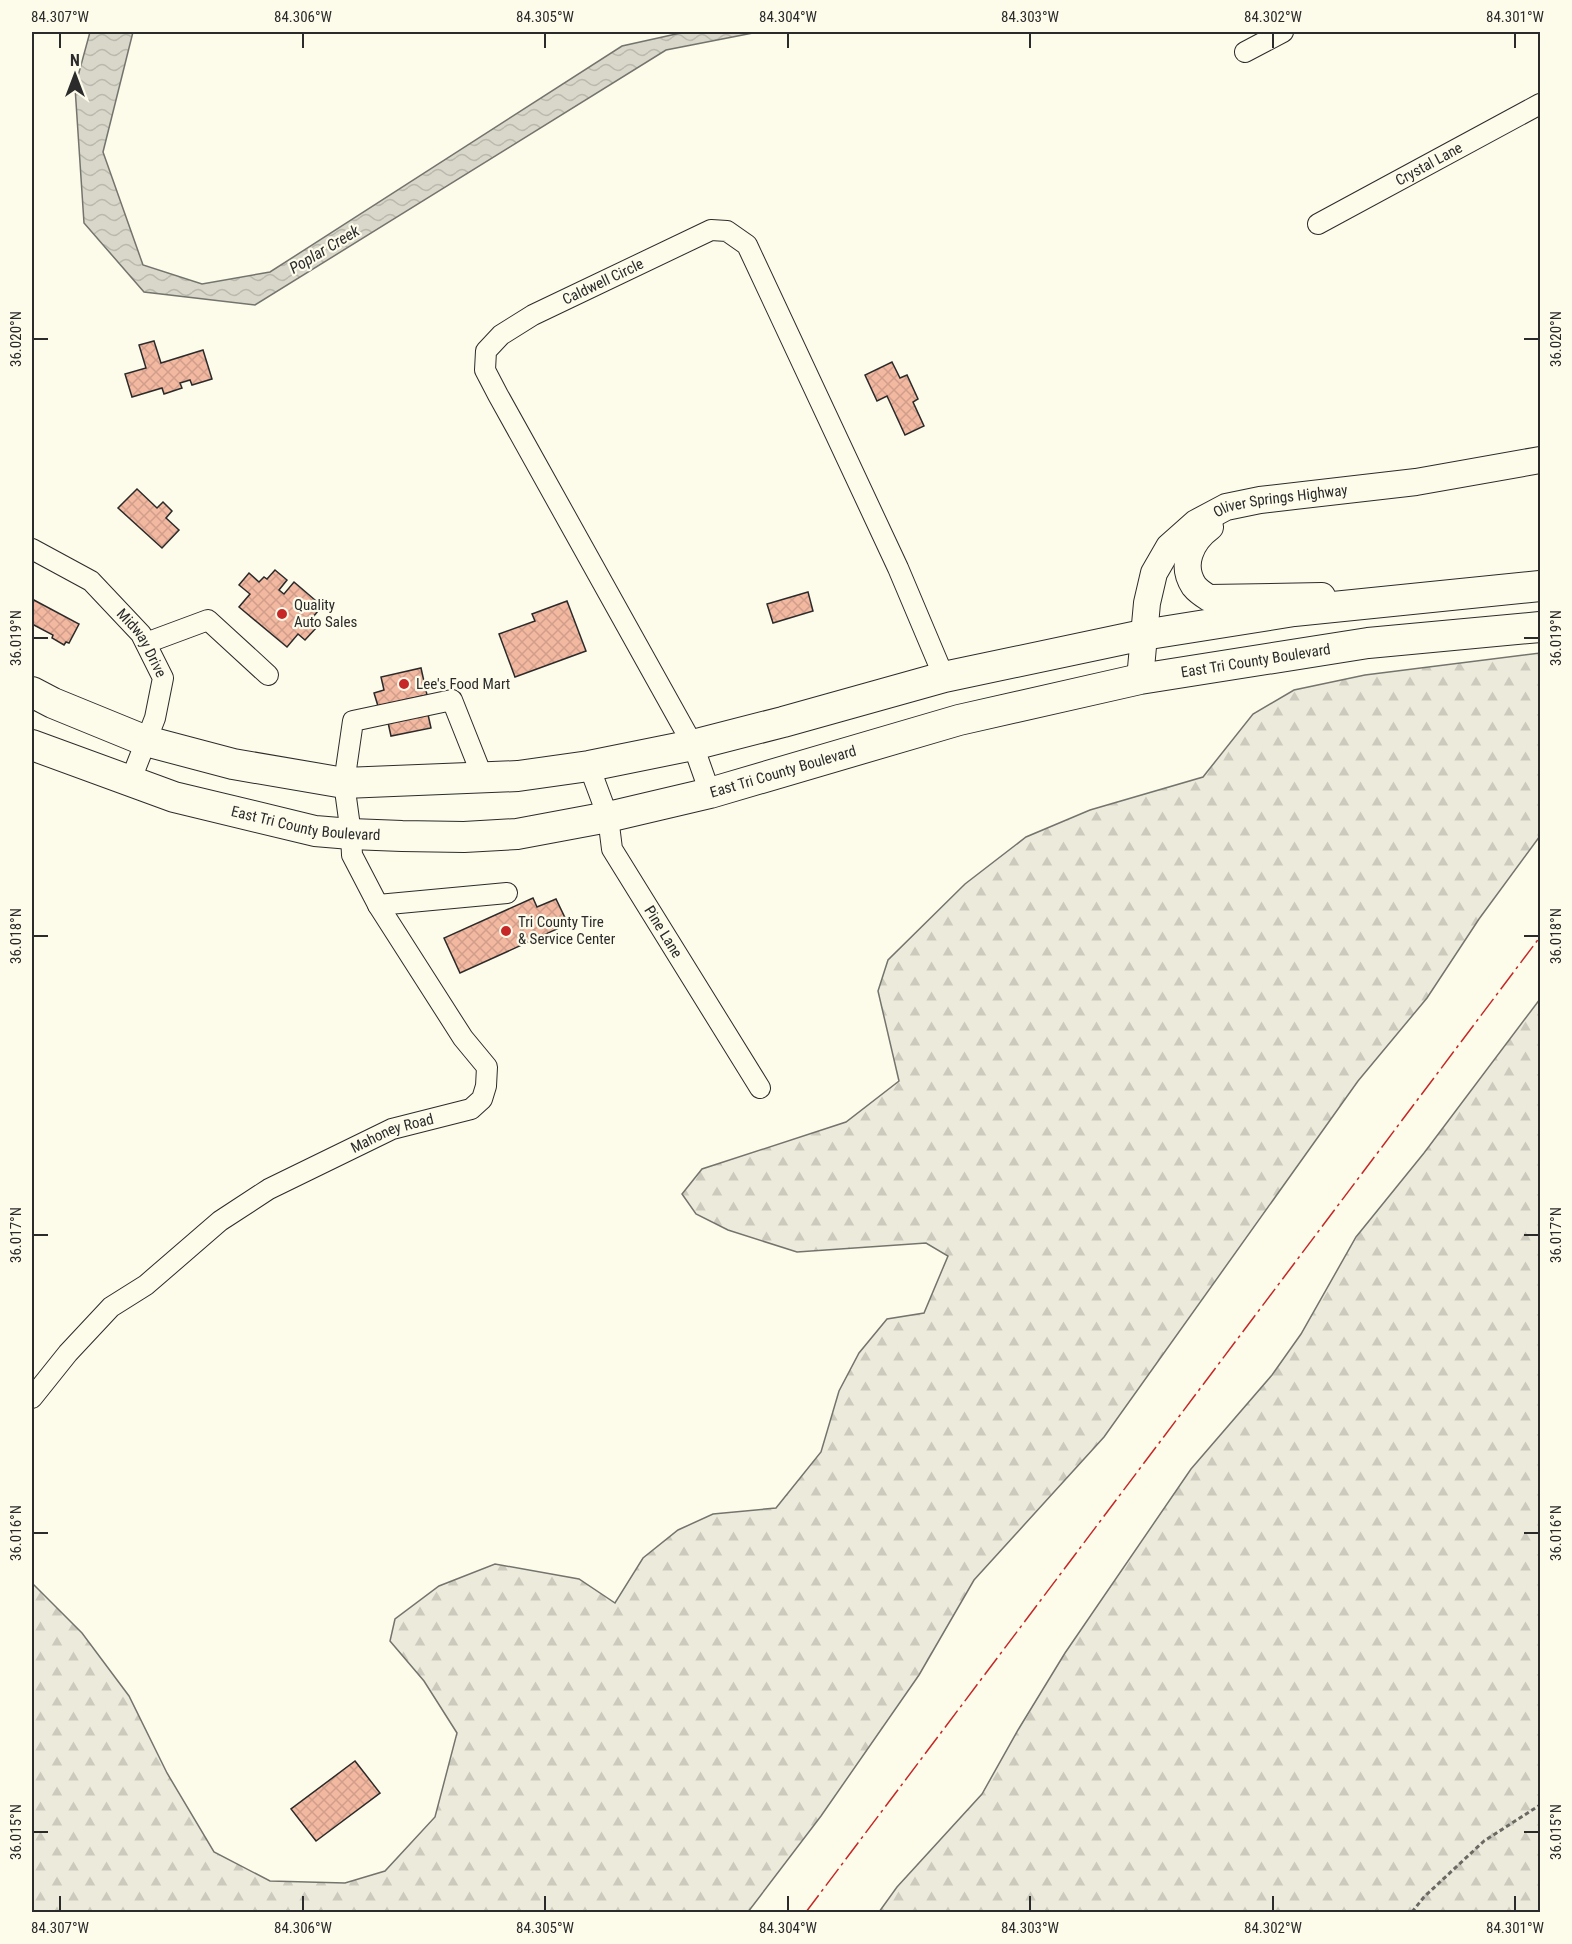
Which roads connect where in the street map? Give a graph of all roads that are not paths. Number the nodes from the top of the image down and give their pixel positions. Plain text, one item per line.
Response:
1 (1283, 32) edge
2 (1245, 52) dead end
3 (1540, 104) edge
4 (1318, 224) dead end
5 (1540, 460) edge
6 (1292, 496) junction
7 (32, 549) edge
8 (1540, 586) edge
9 (1446, 595) junction
10 (1540, 627) edge
11 (1143, 635) junction
12 (146, 643) junction
13 (268, 675) dead end
14 (944, 677) junction
15 (1140, 679) junction
16 (32, 692) edge
17 (146, 741) junction
18 (32, 745) edge
19 (693, 745) junction
20 (589, 766) junction
21 (483, 778) junction
22 (130, 782) junction
23 (344, 783) junction
24 (710, 793) junction
25 (608, 817) junction
26 (351, 834) junction
27 (507, 893) dead end
28 (378, 905) junction
29 (760, 1088) dead end
30 (32, 1398) edge

1 - 2 street
3 - 4 street, Crystal Lane
5 - 6 main road, Oliver Springs Highway
6 - 9 main road
6 - 11 main road, Oliver Springs Highway
7 - 12 street, Midway Drive
8 - 9 highway
9 - 11 highway
10 - 15 highway, East Tri County Boulevard
11 - 14 highway
11 - 15 main road, Oliver Springs Highway
12 - 13 street
12 - 17 street, Midway Drive
14 - 19 highway
14 - 19 street, Caldwell Circle
15 - 24 highway, East Tri County Boulevard
16 - 17 highway
17 - 22 street, Midway Drive
17 - 23 highway
18 - 22 highway, East Tri County Boulevard
19 - 20 highway
19 - 24 street, Caldwell Circle
20 - 21 highway
20 - 25 street, Pine Lane
21 - 23 highway
21 - 23 street, Mahoney Road
22 - 26 highway, East Tri County Boulevard
23 - 26 street, Mahoney Road
24 - 25 highway, East Tri County Boulevard
25 - 26 highway, East Tri County Boulevard
25 - 29 street, Pine Lane
26 - 28 street, Mahoney Road
27 - 28 street
28 - 30 street, Mahoney Road

